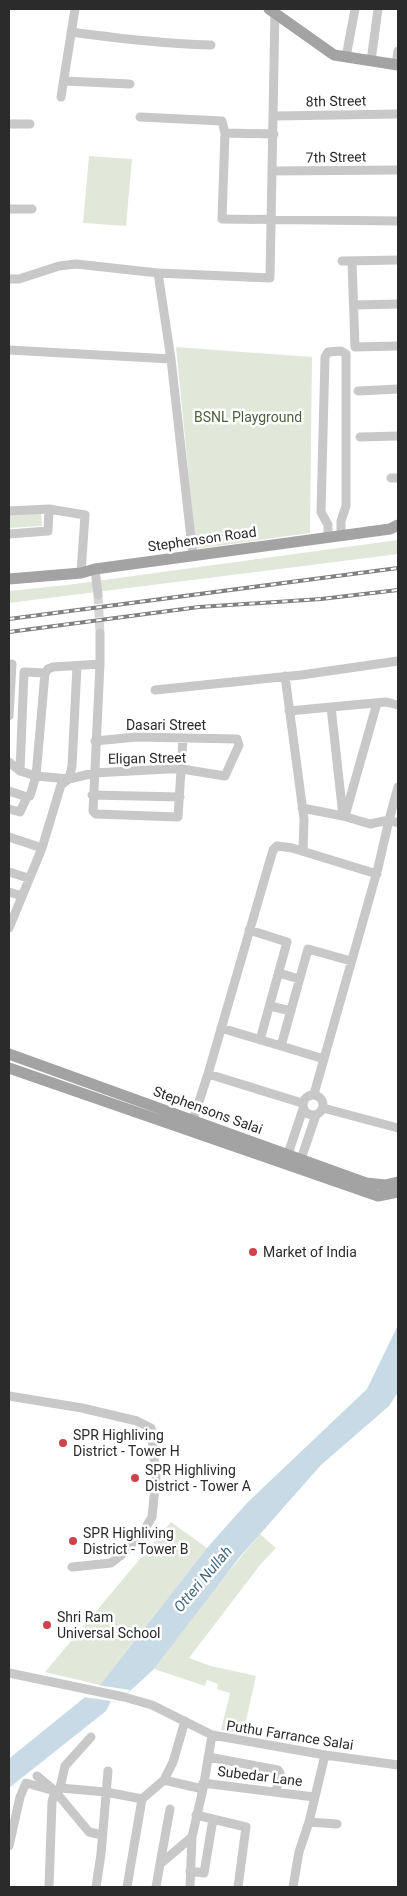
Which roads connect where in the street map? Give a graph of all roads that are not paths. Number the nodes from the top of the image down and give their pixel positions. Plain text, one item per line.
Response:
1 (75, 9) edge
2 (355, 9) edge
3 (378, 9) edge
4 (273, 10) edge
5 (71, 32) junction
6 (211, 45) dead end
7 (398, 51) edge
8 (346, 57) junction
9 (371, 61) junction
10 (397, 65) edge
11 (64, 80) junction
12 (130, 84) dead end
13 (61, 97) dead end
14 (398, 114) edge
15 (140, 116) dead end
16 (275, 116) junction
17 (9, 124) edge
18 (30, 124) dead end
19 (225, 133) junction
20 (274, 134) junction
21 (398, 170) edge
22 (273, 171) junction
23 (9, 209) edge
24 (32, 209) dead end
25 (272, 219) junction
26 (398, 221) edge
27 (398, 260) edge
28 (342, 261) dead end
29 (352, 261) junction
30 (158, 273) junction
31 (9, 279) edge
32 (398, 304) edge
33 (354, 305) junction
34 (398, 346) edge
35 (9, 350) edge
36 (171, 360) junction
37 (398, 389) edge
38 (358, 391) dead end
39 (398, 436) edge
40 (360, 437) dead end
41 (49, 509) junction
42 (9, 511) edge
43 (324, 518) junction
44 (342, 518) junction
45 (398, 525) edge
46 (328, 532) junction
47 (341, 532) junction
48 (9, 534) edge
49 (193, 556) junction
50 (95, 569) junction
51 (81, 572) junction
52 (9, 579) edge
53 (98, 594) tunnel mouth
54 (100, 633) tunnel mouth
55 (398, 661) edge
56 (12, 664) dead end
57 (100, 664) junction
58 (77, 666) junction
59 (44, 673) junction
60 (285, 676) junction
61 (156, 690) dead end
62 (377, 703) junction
63 (398, 705) edge
64 (331, 708) junction
65 (289, 711) junction
66 (9, 716) edge
67 (183, 739) junction
68 (95, 741) junction
69 (9, 762) edge
70 (182, 770) junction
71 (20, 771) junction
72 (94, 773) junction
73 (36, 776) junction
74 (225, 776) joint
75 (69, 779) junction
76 (398, 787) edge
77 (9, 791) edge
78 (92, 795) junction
79 (27, 797) junction
80 (180, 797) junction
81 (302, 808) junction
82 (9, 809) edge
83 (344, 816) junction
84 (394, 821) edge
85 (9, 837) edge
86 (42, 848) junction
87 (303, 852) junction
88 (9, 872) edge
89 (376, 874) junction
90 (28, 878) junction
91 (9, 892) edge
92 (22, 896) junction
93 (9, 928) edge
94 (249, 930) junction
95 (351, 961) junction
96 (279, 973) junction
97 (299, 979) junction
98 (270, 1006) junction
99 (291, 1011) junction
100 (221, 1028) junction
101 (260, 1040) junction
102 (281, 1046) junction
103 (9, 1054) edge
104 (324, 1059) junction
105 (9, 1068) edge
106 (208, 1074) junction
107 (314, 1094) junction
108 (303, 1106) junction
109 (320, 1111) junction
110 (191, 1126) junction
111 (398, 1128) edge
112 (288, 1154) junction
113 (301, 1159) junction
114 (398, 1182) edge
115 (398, 1192) edge
116 (9, 1396) edge
117 (72, 1567) dead end
118 (9, 1673) edge
119 (185, 1721) junction
120 (212, 1735) junction
121 (91, 1737) dead end
122 (325, 1755) junction
123 (208, 1758) junction
124 (398, 1765) edge
125 (108, 1770) dead end
126 (37, 1776) dead end
127 (164, 1780) junction
128 (203, 1786) junction
129 (57, 1790) junction
130 (106, 1792) junction
131 (276, 1792) junction
132 (314, 1797) junction
133 (142, 1799) junction
134 (170, 1809) dead end
135 (196, 1815) junction
136 (213, 1819) junction
137 (309, 1822) junction
138 (337, 1824) dead end
139 (102, 1836) junction
140 (192, 1836) junction
141 (9, 1846) edge
142 (160, 1864) junction
143 (190, 1871) junction
144 (49, 1887) edge
145 (96, 1887) edge
146 (128, 1887) edge
147 (156, 1887) edge
148 (190, 1887) edge
149 (238, 1887) edge
150 (293, 1887) edge

1 - 5 street
2 - 8 street
3 - 9 street
4 - 8 main road
4 - 16 street
5 - 6 street
5 - 11 street
7 - 10 street
8 - 9 main road
9 - 10 main road
11 - 12 street
11 - 13 street
14 - 16 street, 8th Street
15 - 19 street
16 - 20 street
17 - 18 street
19 - 20 street
19 - 25 street
20 - 22 street
21 - 22 street, 7th Street
22 - 25 street
23 - 24 street
25 - 26 street
25 - 30 street
27 - 29 street
28 - 29 street
29 - 33 street
30 - 31 street
30 - 36 street
32 - 33 street
33 - 34 street
35 - 36 street
36 - 49 street
37 - 38 street
39 - 40 street
41 - 42 street
41 - 48 street
41 - 51 street
43 - 44 street
43 - 44 street
43 - 46 street
44 - 47 street
45 - 47 main road, Stephenson Road
46 - 47 main road, Stephenson Road
46 - 49 main road, Stephenson Road
49 - 50 main road, Stephenson Road
50 - 51 main road, Stephenson Road
50 - 53 street
51 - 52 main road, Stephenson Road
54 - 57 street
55 - 60 street
56 - 66 street
57 - 58 street
57 - 68 street
58 - 59 street
58 - 75 street
59 - 71 street
59 - 73 street
60 - 61 street
60 - 65 street
62 - 63 street
62 - 64 street
62 - 83 street
64 - 65 street
64 - 83 street
65 - 81 street
67 - 68 street, Dasari Street
67 - 70 street
67 - 74 street, Dasari Street
68 - 72 street
69 - 71 street
70 - 72 street, Eligan Street
70 - 74 street, Eligan Street
70 - 80 street
71 - 73 street, Eligan Street
72 - 75 street, Eligan Street
72 - 78 street
73 - 75 street, Eligan Street
73 - 79 street
75 - 86 street
76 - 84 street
77 - 79 street
78 - 80 street
78 - 80 street
79 - 82 street
81 - 83 street
81 - 87 street
83 - 84 street
84 - 89 street
85 - 86 street
86 - 90 street
87 - 89 street
87 - 94 street
88 - 90 street
89 - 95 street
90 - 92 street
91 - 92 street
92 - 93 street
94 - 96 street
94 - 100 street
95 - 97 street
95 - 104 street
96 - 97 street
96 - 98 street
97 - 99 street
98 - 99 street
98 - 101 street
99 - 102 street
100 - 101 street
100 - 106 street
101 - 102 street
102 - 104 street
103 - 110 main road, Stephensons Salai
104 - 107 street
105 - 110 main road, Stephensons Salai
106 - 108 street
106 - 110 street
107 - 108 street
107 - 109 street
108 - 109 street
108 - 112 street
109 - 111 street
109 - 113 street
110 - 112 main road, Stephensons Salai
110 - 115 main road, Stephensons Salai
112 - 113 main road, Stephensons Salai
113 - 114 main road, Stephensons Salai
116 - 117 street
118 - 119 street, Puthu Farrance Salai
119 - 120 street, Puthu Farrance Salai
119 - 127 street
120 - 122 street, Puthu Farrance Salai
120 - 123 street
121 - 129 street
122 - 124 street, Puthu Farrance Salai
122 - 132 street
123 - 128 street
123 - 131 street
125 - 130 street
126 - 129 street
127 - 128 street, Subedar Lane
127 - 133 street
128 - 131 street, Subedar Lane
128 - 135 street
129 - 130 street
129 - 139 street
129 - 141 street
129 - 144 street
130 - 133 street
130 - 139 street
131 - 132 street, Subedar Lane
132 - 137 street
133 - 146 street
134 - 142 street
135 - 136 street
135 - 140 street
136 - 143 street
136 - 149 street
137 - 138 street
137 - 150 street
139 - 145 street
140 - 142 street
140 - 143 street
142 - 147 street
143 - 148 street

